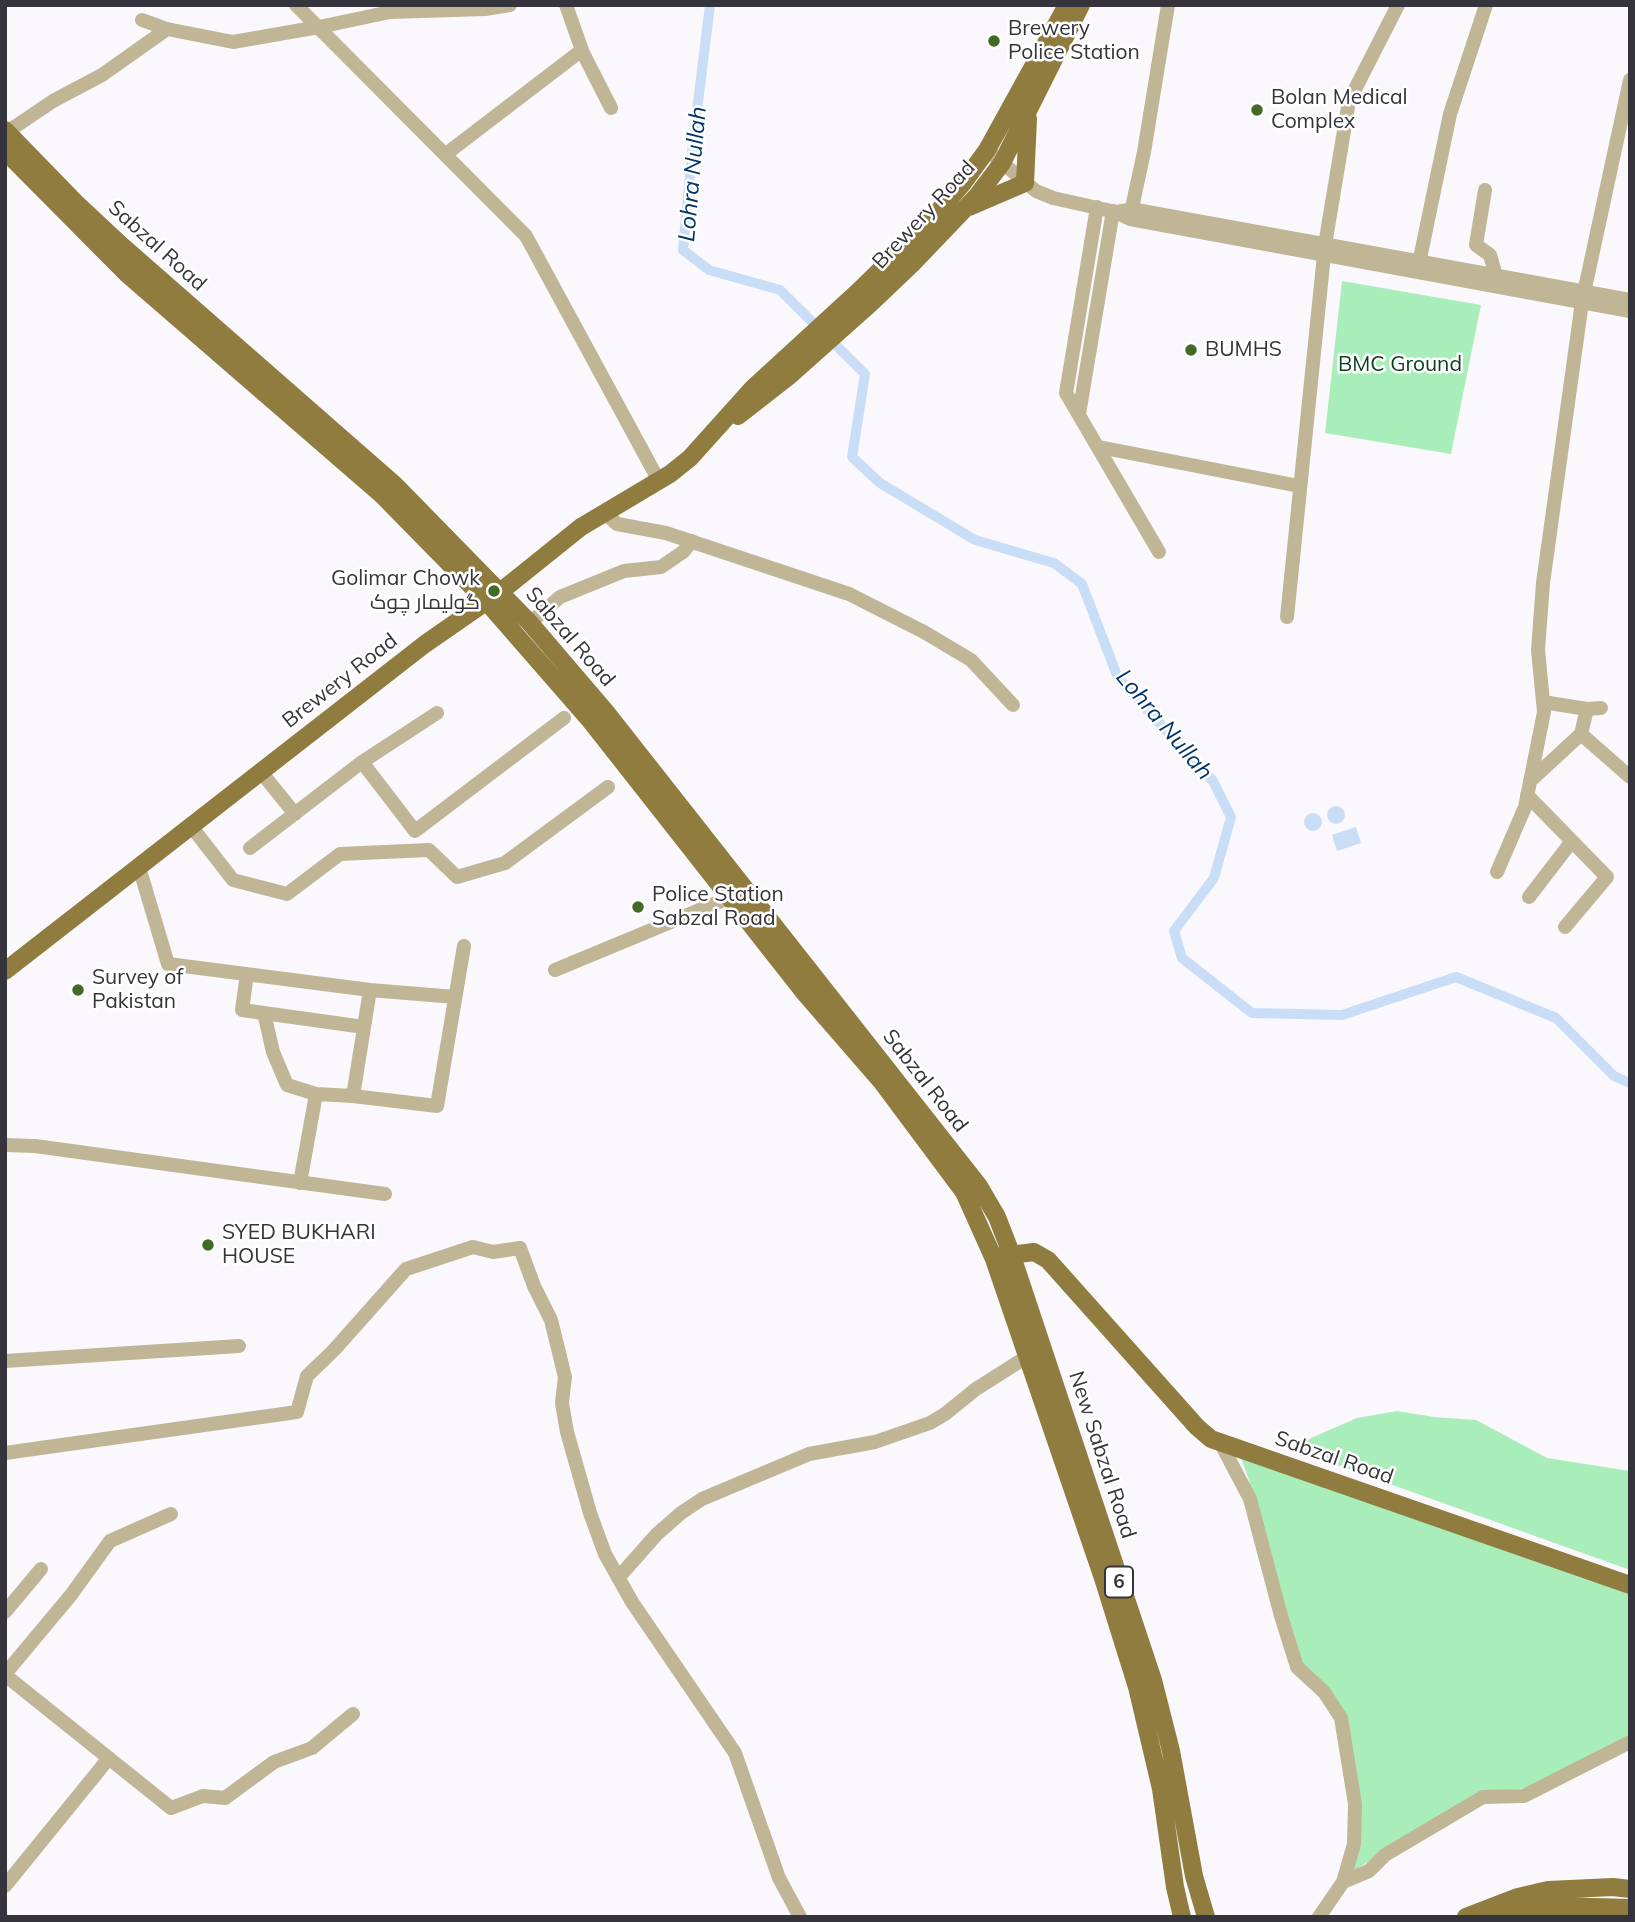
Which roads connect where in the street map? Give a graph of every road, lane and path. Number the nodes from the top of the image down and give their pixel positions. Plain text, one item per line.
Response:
1 (296, 5) edge
2 (510, 5) edge
3 (566, 5) edge
4 (1067, 5) edge
5 (1080, 5) edge
6 (1168, 5) edge
7 (1398, 5) edge
8 (1486, 5) edge
9 (142, 20) dead end
10 (319, 27) junction
11 (167, 29) junction
12 (582, 50) junction
13 (1630, 80) edge
14 (611, 108) dead end
15 (1028, 111) junction
16 (6, 131) edge
17 (988, 150) junction
18 (5, 151) edge
19 (446, 154) junction
20 (1002, 163) junction
21 (1025, 183) junction
22 (1485, 190) dead end
23 (1097, 207) junction
24 (966, 209) junction
25 (1122, 213) junction
26 (1325, 250) junction
27 (1418, 266) junction
28 (1496, 275) junction
29 (866, 296) junction
30 (1583, 297) junction
31 (1630, 300) edge
32 (1630, 311) edge
33 (204, 329) junction
34 (1079, 414) junction
35 (1099, 447) junction
36 (659, 481) junction
37 (1299, 486) junction
38 (605, 513) junction
39 (692, 541) junction
40 (1160, 552) dead end
41 (494, 597) junction
42 (1287, 617) dead end
43 (530, 623) junction
44 (1543, 702) junction
45 (1013, 705) dead end
46 (437, 713) dead end
47 (564, 718) dead end
48 (1581, 734) junction
49 (362, 762) junction
50 (261, 772) junction
51 (1630, 777) edge
52 (608, 787) dead end
53 (1529, 788) junction
54 (295, 814) junction
55 (191, 826) junction
56 (1572, 841) junction
57 (250, 848) dead end
58 (139, 867) junction
59 (717, 867) junction
60 (1497, 872) dead end
61 (731, 897) junction
62 (1529, 897) dead end
63 (1564, 928) dead end
64 (464, 946) dead end
65 (555, 970) dead end
66 (5, 971) edge
67 (247, 974) junction
68 (370, 990) junction
69 (455, 997) junction
70 (264, 1013) junction
71 (364, 1027) junction
72 (316, 1094) junction
73 (353, 1096) junction
74 (5, 1145) edge
75 (300, 1182) junction
76 (385, 1194) dead end
77 (1003, 1256) junction
78 (239, 1346) dead end
79 (1028, 1356) junction
80 (5, 1361) edge
81 (1220, 1443) junction
82 (5, 1453) edge
83 (171, 1514) dead end
84 (41, 1569) dead end
85 (618, 1578) junction
86 (1630, 1585) edge
87 (5, 1612) edge
88 (5, 1674) edge
89 (353, 1714) dead end
90 (1630, 1742) edge
91 (108, 1758) junction
92 (1343, 1882) junction
93 (5, 1886) edge
94 (1630, 1889) edge
95 (1630, 1908) edge
96 (800, 1917) edge
97 (1182, 1917) edge
98 (1206, 1917) edge
99 (1319, 1917) edge
100 (1466, 1917) edge
101 (1505, 1917) edge

1 - 10 street
2 - 10 street
3 - 12 street
4 - 17 main road, Brewery Road
5 - 15 main road, Brewery Road
6 - 25 street
7 - 26 street
8 - 27 street
9 - 11 street
10 - 11 street
10 - 19 street
11 - 16 street
12 - 14 street
12 - 19 street
13 - 30 street
15 - 20 main road, Brewery Road
15 - 21 main road
16 - 33 main road, Sabzal Road
17 - 20 street
17 - 29 main road, Brewery Road
18 - 33 main road, Sabzal Road
19 - 36 street
20 - 21 street
20 - 24 main road, Brewery Road
21 - 23 street
21 - 24 main road
22 - 28 street
23 - 25 street
23 - 34 street
24 - 29 main road, Brewery Road
25 - 26 street
25 - 34 street
26 - 27 street
26 - 37 street
27 - 28 street
27 - 30 street
28 - 30 street
29 - 36 main road, Brewery Road
30 - 31 street
30 - 32 street
30 - 44 street
33 - 41 main road, Sabzal Road
34 - 35 street
35 - 37 street
35 - 40 street
36 - 38 main road, Brewery Road
37 - 42 street
38 - 39 street
38 - 41 main road, Brewery Road
39 - 43 street
39 - 45 street
41 - 43 main road, Sabzal Road
41 - 50 main road, Brewery Road
41 - 59 main road, Sabzal Road
43 - 59 main road, Sabzal Road
44 - 48 street
44 - 53 street
46 - 49 street
47 - 49 street
48 - 51 street
48 - 53 street
49 - 54 street
50 - 54 street
50 - 55 main road, Brewery Road
52 - 55 street
53 - 56 street
53 - 60 street
54 - 57 street
55 - 58 main road, Brewery Road
56 - 62 street
56 - 63 street
58 - 66 main road, Brewery Road
58 - 67 street
59 - 61 main road, Sabzal Road
59 - 77 main road, Sabzal Road
61 - 65 street
61 - 77 main road, Sabzal Road
64 - 69 street
67 - 68 street
67 - 70 street
68 - 69 street
68 - 71 street
69 - 73 street
70 - 71 street
70 - 72 street
71 - 73 street
72 - 73 street
72 - 75 street
74 - 75 street
75 - 76 street
77 - 79 main road, New Sabzal Road / 6
77 - 81 main road, Sabzal Road
77 - 98 main road, New Sabzal Road / 6
78 - 80 street
79 - 85 street
79 - 97 main road, New Sabzal Road / 6
81 - 86 main road, Sabzal Road
81 - 92 street
82 - 85 street
83 - 88 street
84 - 87 street
85 - 96 street
88 - 91 street
89 - 91 street
90 - 92 street
91 - 93 street
92 - 99 street
94 - 100 main road
95 - 101 main road

